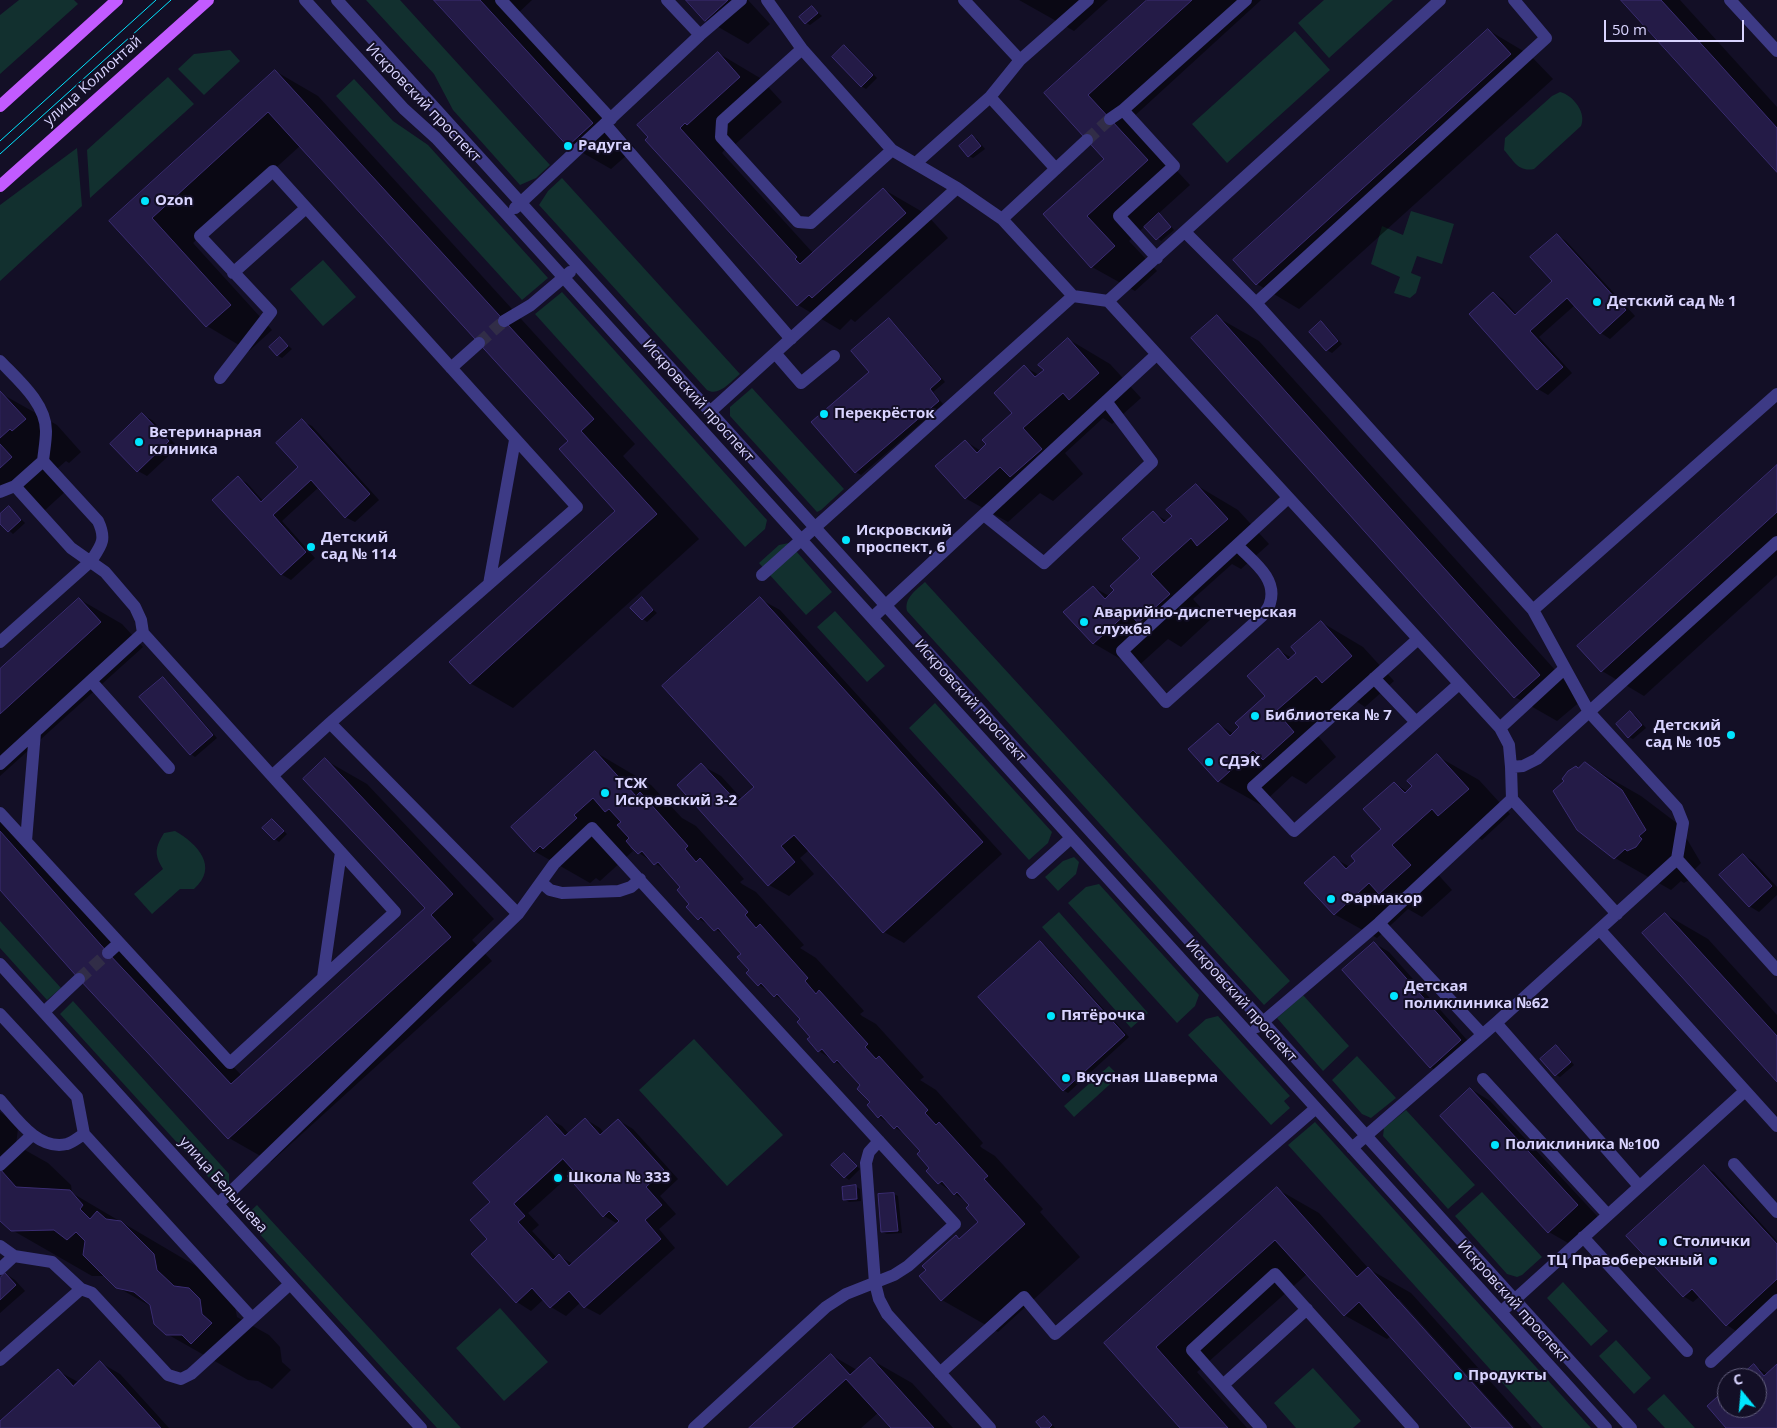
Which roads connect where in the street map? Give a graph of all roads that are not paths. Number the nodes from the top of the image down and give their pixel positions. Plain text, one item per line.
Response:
1 (117, 0) edge
2 (208, 0) edge
3 (305, 0) edge
4 (337, 0) edge
5 (501, 0) edge
6 (667, 0) edge
7 (741, 0) edge
8 (767, 0) edge
9 (964, 0) edge
10 (1088, 0) edge
11 (1246, 0) edge
12 (1440, 0) edge
13 (1514, 0) edge
14 (1730, 0) edge
15 (700, 35) junction
16 (802, 49) junction
17 (1777, 51) edge
18 (1020, 60) junction
19 (990, 97) junction
20 (0, 106) edge
21 (1123, 110) junction
22 (1110, 119) tunnel mouth
23 (608, 121) junction
24 (1087, 140) tunnel mouth
25 (892, 150) junction
26 (916, 163) junction
27 (1056, 169) junction
28 (0, 186) edge
29 (957, 188) junction
30 (521, 203) junction
31 (306, 208) junction
32 (507, 215) junction
33 (1002, 219) junction
34 (1186, 232) junction
35 (1157, 258) junction
36 (577, 265) junction
37 (233, 273) junction
38 (564, 278) junction
39 (1073, 296) junction
40 (1108, 301) junction
41 (1256, 304) junction
42 (504, 321) tunnel mouth
43 (791, 339) junction
44 (479, 343) tunnel mouth
45 (774, 353) junction
46 (1156, 355) junction
47 (834, 356) dead end
48 (0, 361) edge
49 (450, 368) junction
50 (220, 378) dead end
51 (1777, 394) edge
52 (1106, 401) junction
53 (711, 410) junction
54 (515, 440) junction
55 (43, 462) junction
56 (15, 486) junction
57 (0, 492) edge
58 (1288, 498) junction
59 (984, 515) junction
60 (816, 527) junction
61 (802, 540) junction
62 (1777, 542) edge
63 (1237, 545) junction
64 (91, 561) junction
65 (762, 575) dead end
66 (489, 584) junction
67 (887, 605) junction
68 (1533, 610) junction
69 (872, 618) junction
70 (143, 633) junction
71 (1418, 639) junction
72 (0, 642) edge
73 (1564, 669) junction
74 (1374, 678) junction
75 (91, 681) junction
76 (1459, 684) junction
77 (1588, 712) junction
78 (1416, 722) junction
79 (330, 723) junction
80 (1500, 728) junction
81 (36, 732) junction
82 (0, 764) edge
83 (1511, 767) junction
84 (169, 768) dead end
85 (272, 776) junction
86 (1512, 799) junction
87 (0, 813) edge
88 (1071, 838) junction
89 (26, 841) junction
90 (341, 852) junction
91 (1110, 852) junction
92 (1677, 859) junction
93 (1096, 865) junction
94 (1032, 873) dead end
95 (640, 880) junction
96 (542, 883) junction
97 (518, 914) junction
98 (1617, 914) junction
99 (1379, 923) junction
100 (1600, 930) junction
101 (119, 943) junction
102 (108, 953) tunnel mouth
103 (0, 964) edge
104 (1777, 970) edge
105 (323, 978) junction
106 (79, 979) tunnel mouth
107 (1230, 985) junction
108 (1216, 998) junction
109 (44, 1012) junction
110 (0, 1014) edge
111 (1263, 1021) junction
112 (1496, 1023) junction
113 (1249, 1034) junction
114 (1482, 1034) junction
115 (1483, 1079) dead end
116 (1745, 1091) junction
117 (0, 1100) edge
118 (1316, 1108) junction
119 (1777, 1126) edge
120 (84, 1134) junction
121 (32, 1135) junction
122 (1366, 1135) junction
123 (879, 1141) junction
124 (1352, 1148) junction
125 (1734, 1164) dead end
126 (0, 1165) edge
127 (1639, 1186) junction
128 (218, 1204) junction
129 (1777, 1212) edge
130 (1608, 1215) junction
131 (1583, 1237) junction
132 (0, 1246) edge
133 (14, 1256) junction
134 (0, 1269) edge
135 (290, 1284) junction
136 (876, 1284) junction
137 (80, 1289) junction
138 (1515, 1299) junction
139 (1777, 1300) edge
140 (1307, 1309) junction
141 (1501, 1312) junction
142 (252, 1318) junction
143 (1687, 1351) dead end
144 (0, 1360) edge
145 (1710, 1362) dead end
146 (940, 1374) junction
147 (1223, 1385) junction
148 (1622, 1418) junction
149 (421, 1428) edge
150 (694, 1428) edge
151 (990, 1428) edge
152 (1260, 1428) edge
153 (1413, 1428) edge
154 (1606, 1428) edge
155 (1611, 1428) edge
156 (1631, 1428) edge

1 - 20 main road
2 - 28 main road, улица Коллонтай
3 - 32 street, Искровский проспект
4 - 30 street, Искровский проспект
5 - 23 street
6 - 15 street
7 - 15 street
8 - 16 street
9 - 18 street
10 - 18 street
11 - 21 street
12 - 34 street
13 - 41 street
14 - 17 street
15 - 23 street
16 - 25 street
16 - 25 street
18 - 19 street
19 - 26 street
19 - 27 street
21 - 22 street
21 - 35 street
23 - 30 street
23 - 43 street
24 - 27 street
25 - 26 street
26 - 29 street
27 - 33 street
29 - 33 street
29 - 43 street
30 - 32 street
30 - 36 street, Искровский проспект
31 - 37 street
31 - 37 street
31 - 49 street
32 - 38 street, Искровский проспект
33 - 39 street
34 - 35 street
34 - 41 street
35 - 40 street
36 - 38 street
36 - 53 street, Искровский проспект
37 - 50 street
38 - 42 street
38 - 61 street, Искровский проспект
39 - 40 street
39 - 60 street
40 - 46 street
41 - 68 street
43 - 45 street
44 - 49 street
45 - 47 street
45 - 53 street
46 - 52 street
46 - 58 street
48 - 55 street
49 - 54 street
51 - 68 street
52 - 59 street
52 - 59 street
53 - 60 street, Искровский проспект
54 - 66 street
54 - 66 street
55 - 56 street
55 - 64 street
56 - 57 street
56 - 64 street
58 - 63 street
58 - 71 street
59 - 67 street
60 - 61 street
60 - 67 street, Искровский проспект
61 - 65 street
61 - 69 street, Искровский проспект
62 - 77 street
63 - 63 street
64 - 70 street
64 - 72 street
66 - 79 street
67 - 69 street
67 - 91 street, Искровский проспект
68 - 73 street
69 - 88 street, Искровский проспект
70 - 75 street
70 - 85 street
71 - 74 street
71 - 76 street
73 - 77 street
73 - 80 street
74 - 78 street
74 - 78 street
75 - 81 street
75 - 84 street
76 - 78 street
76 - 80 street
77 - 83 street
77 - 92 street
79 - 85 street
79 - 97 street
80 - 83 street
81 - 82 street
81 - 89 street
83 - 86 street
85 - 90 street
86 - 98 street
86 - 99 street
87 - 89 street
88 - 93 street, Искровский проспект
88 - 94 street
89 - 101 street
90 - 105 street
90 - 105 street
91 - 93 street
91 - 107 street, Искровский проспект
92 - 98 street
92 - 104 street
93 - 108 street, Искровский проспект
95 - 96 street
95 - 96 street
95 - 123 street
96 - 97 street
97 - 128 street
98 - 100 street
99 - 111 street
99 - 114 street
100 - 112 street
100 - 116 street
101 - 102 street
101 - 105 street
103 - 109 street, улица Белышева
106 - 109 street
107 - 108 street
107 - 111 street, Искровский проспект
108 - 113 street, Искровский проспект
109 - 128 street, улица Белышева
110 - 120 street
111 - 113 street
111 - 122 street, Искровский проспект
112 - 114 street
112 - 127 street
113 - 118 street, Искровский проспект
114 - 122 street
115 - 130 street
116 - 119 street
116 - 127 street
117 - 121 street
118 - 124 street, Искровский проспект
118 - 146 street
120 - 121 street
120 - 142 street
121 - 126 street
122 - 124 street
122 - 138 street, Искровский проспект
123 - 136 street
123 - 136 street
124 - 141 street, Искровский проспект
125 - 129 street
127 - 130 street
128 - 135 street, улица Белышева
130 - 131 street
131 - 138 street
131 - 143 street
132 - 133 street
133 - 134 street
133 - 137 street
135 - 142 street
135 - 149 street, улица Белышева
136 - 146 street
136 - 150 street
137 - 142 street
137 - 144 street
138 - 141 street
138 - 148 street, Искровский проспект
139 - 145 street
140 - 147 street
140 - 147 street
140 - 153 street
141 - 154 street, Искровский проспект
146 - 151 street
147 - 152 street
148 - 155 street
148 - 156 street, Искровский проспект

